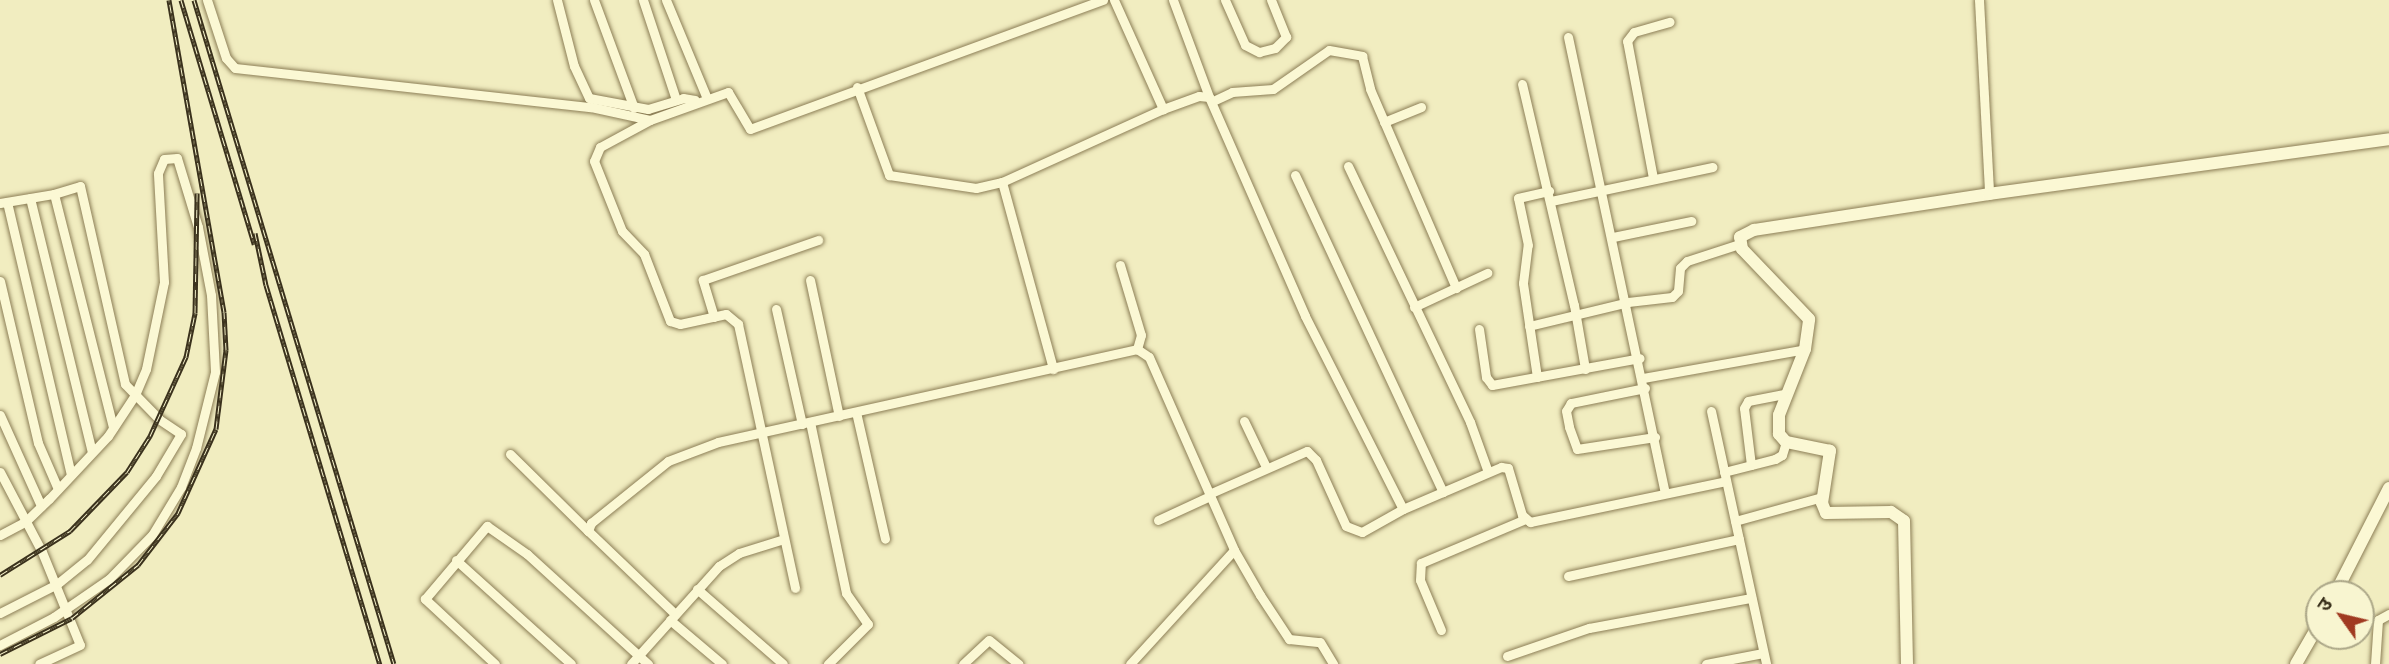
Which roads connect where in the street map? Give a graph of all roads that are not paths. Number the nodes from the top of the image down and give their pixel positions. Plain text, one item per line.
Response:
1 (207, 0) edge
2 (557, 0) edge
3 (594, 0) edge
4 (643, 0) edge
5 (666, 0) edge
6 (1103, 0) edge
7 (1114, 0) edge
8 (1173, 0) edge
9 (1226, 0) edge
10 (1271, 0) edge
11 (1979, 0) edge
12 (1670, 22) dead end
13 (1568, 37) dead end
14 (1522, 84) dead end
15 (857, 87) junction
16 (702, 98) junction
17 (1211, 99) junction
18 (676, 100) junction
19 (1421, 107) dead end
20 (635, 108) junction
21 (1163, 109) junction
22 (650, 120) junction
23 (1384, 122) junction
24 (2389, 138) edge
25 (1348, 166) dead end
26 (1712, 167) dead end
27 (1295, 175) dead end
28 (1653, 178) junction
29 (1002, 182) junction
30 (1601, 189) junction
31 (54, 194) junction
32 (1989, 194) junction
33 (1550, 196) junction
34 (30, 198) junction
35 (4, 202) edge
36 (1691, 221) dead end
37 (1614, 237) junction
38 (818, 240) dead end
39 (1739, 244) junction
40 (1120, 265) dead end
41 (1487, 273) dead end
42 (810, 280) dead end
43 (0, 281) edge
44 (1456, 288) junction
45 (1628, 302) junction
46 (1414, 307) junction
47 (776, 309) dead end
48 (1577, 316) junction
49 (714, 317) junction
50 (1529, 326) junction
51 (1479, 329) dead end
52 (1137, 349) junction
53 (1805, 349) junction
54 (1640, 358) junction
55 (1053, 369) junction
56 (1585, 369) junction
57 (1537, 377) junction
58 (1644, 383) junction
59 (1785, 394) junction
60 (135, 395) junction
61 (1711, 411) dead end
62 (856, 412) junction
63 (0, 415) edge
64 (839, 416) junction
65 (1244, 421) dead end
66 (806, 423) junction
67 (113, 428) junction
68 (760, 433) junction
69 (1655, 437) junction
70 (1786, 442) junction
71 (92, 452) junction
72 (510, 454) dead end
73 (1751, 465) junction
74 (1266, 467) junction
75 (0, 472) edge
76 (1488, 472) junction
77 (71, 475) junction
78 (1725, 477) junction
79 (2389, 488) edge
80 (58, 489) junction
81 (1443, 492) junction
82 (1665, 492) junction
83 (1209, 495) junction
84 (1822, 497) junction
85 (41, 506) junction
86 (1403, 509) junction
87 (1525, 519) junction
88 (1158, 520) dead end
89 (26, 521) junction
90 (1735, 521) junction
91 (588, 531) junction
92 (0, 535) edge
93 (784, 539) junction
94 (885, 539) dead end
95 (1739, 539) junction
96 (1234, 550) junction
97 (456, 560) junction
98 (1568, 576) dead end
99 (2342, 580) edge
100 (57, 584) junction
101 (795, 588) dead end
102 (697, 589) junction
103 (1751, 598) junction
104 (68, 608) junction
105 (0, 612) edge
106 (2389, 614) edge
107 (672, 617) junction
108 (1441, 631) dead end
109 (0, 645) edge
110 (2305, 648) edge
111 (1763, 653) junction
112 (639, 656) junction
113 (1507, 656) dead end
114 (39, 664) edge
115 (495, 664) edge
116 (572, 664) edge
117 (631, 664) edge
118 (648, 664) edge
119 (722, 664) edge
120 (783, 664) edge
121 (828, 664) edge
122 (964, 664) edge
123 (1018, 664) edge
124 (1130, 664) edge
125 (1333, 664) edge
126 (1706, 664) edge
127 (1766, 664) edge
128 (1907, 664) edge
129 (2296, 664) edge
130 (2375, 664) edge

1 - 22 street
2 - 20 street
3 - 20 street
4 - 18 street
5 - 16 street
6 - 15 street
7 - 21 street
8 - 17 street
9 - 10 street
11 - 32 street
12 - 28 street
13 - 30 street
14 - 33 street
15 - 16 street
15 - 29 street
16 - 18 street
16 - 22 street
17 - 21 street
17 - 23 street
17 - 86 street
18 - 20 street
19 - 23 street
21 - 29 street
22 - 49 street
23 - 44 street
24 - 32 street
25 - 46 street
26 - 28 street
27 - 81 street
28 - 30 street
29 - 55 street
30 - 33 street
30 - 37 street
31 - 34 street
31 - 60 street
31 - 67 street
32 - 39 street
33 - 48 street
33 - 50 street
34 - 35 street
34 - 71 street
35 - 77 street
36 - 37 street
37 - 45 street
38 - 49 street
39 - 45 street
39 - 53 street
40 - 52 street
41 - 44 street
42 - 64 street
43 - 80 street
44 - 46 street
45 - 48 street
45 - 54 street
46 - 76 street
47 - 66 street
48 - 50 street
48 - 56 street
49 - 68 street
50 - 57 street
51 - 57 street
52 - 55 street
52 - 83 street
53 - 58 street
53 - 59 street
54 - 56 street
54 - 58 street
55 - 62 street
56 - 57 street
58 - 69 street
58 - 69 street
59 - 70 street
59 - 73 street
60 - 67 street
60 - 100 street
60 - 104 street
61 - 78 street
62 - 64 street
62 - 94 street
63 - 85 street
64 - 66 street
65 - 74 street
66 - 68 street
66 - 121 street
67 - 71 street
68 - 91 street
68 - 93 street
69 - 82 street
70 - 73 street
70 - 84 street
71 - 77 street
72 - 91 street
73 - 78 street
74 - 83 street
74 - 86 street
75 - 89 street
76 - 81 street
76 - 87 street
77 - 80 street
78 - 82 street
78 - 90 street
79 - 99 street
80 - 85 street
81 - 86 street
82 - 87 street
83 - 88 street
83 - 96 street
84 - 90 street
84 - 128 street
85 - 89 street
87 - 108 street
89 - 92 street
89 - 100 street
90 - 95 street
91 - 107 street
93 - 101 street
93 - 102 street
95 - 98 street
95 - 103 street
96 - 124 street
96 - 125 street
97 - 112 street
97 - 115 street
97 - 116 street
100 - 104 street
100 - 105 street
102 - 107 street
102 - 120 street
103 - 111 street
103 - 113 street
104 - 109 street
104 - 114 street
106 - 130 street
107 - 112 street
107 - 119 street
110 - 129 street
111 - 126 street
111 - 127 street
112 - 117 street
112 - 118 street
122 - 123 street

